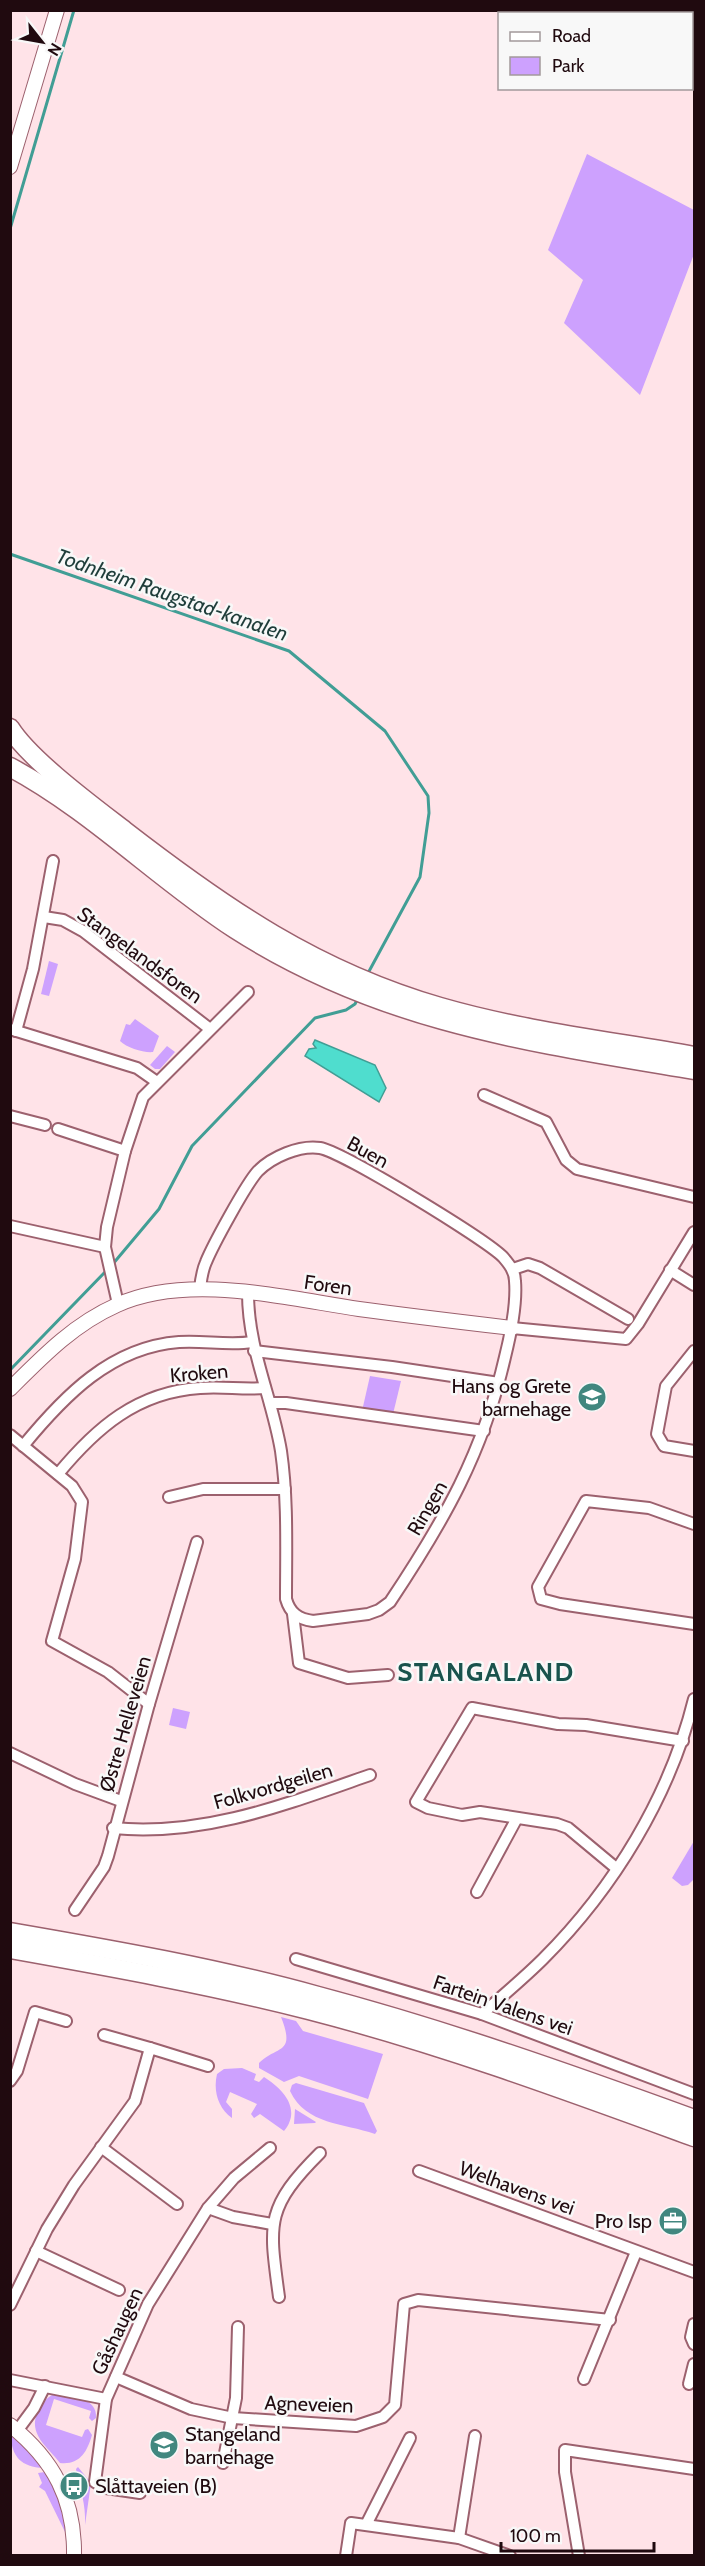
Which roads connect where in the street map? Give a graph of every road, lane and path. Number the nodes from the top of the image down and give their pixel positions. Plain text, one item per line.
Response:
1 (57, 10) edge
2 (10, 167) edge
3 (10, 728) edge
4 (10, 767) edge
5 (53, 861) dead end
6 (44, 917) junction
7 (331, 973) junction
8 (248, 992) dead end
9 (399, 1001) junction
10 (210, 1029) junction
11 (13, 1030) edge
12 (694, 1056) edge
13 (694, 1070) edge
14 (157, 1082) junction
15 (484, 1095) dead end
16 (10, 1116) edge
17 (45, 1125) dead end
18 (58, 1129) dead end
19 (125, 1150) junction
20 (694, 1197) edge
21 (10, 1226) edge
22 (694, 1232) edge
23 (105, 1247) junction
24 (513, 1269) junction
25 (670, 1270) junction
26 (694, 1285) edge
27 (200, 1288) junction
28 (248, 1293) junction
29 (118, 1304) junction
30 (628, 1319) dead end
31 (512, 1328) junction
32 (253, 1347) junction
33 (694, 1351) edge
34 (499, 1383) junction
35 (265, 1388) junction
36 (10, 1389) edge
37 (270, 1403) junction
38 (484, 1431) junction
39 (10, 1435) edge
40 (23, 1446) junction
41 (694, 1451) edge
42 (58, 1474) junction
43 (285, 1489) junction
44 (169, 1497) dead end
45 (694, 1524) edge
46 (197, 1542) dead end
47 (293, 1614) junction
48 (694, 1624) edge
49 (388, 1676) dead end
50 (694, 1699) edge
51 (148, 1704) junction
52 (683, 1741) junction
53 (10, 1753) edge
54 (370, 1775) dead end
55 (122, 1801) junction
56 (517, 1818) junction
57 (113, 1828) junction
58 (616, 1868) junction
59 (477, 1892) dead end
60 (75, 1910) dead end
61 (10, 1932) edge
62 (10, 1949) edge
63 (296, 1959) dead end
64 (482, 2014) junction
65 (66, 2021) dead end
66 (104, 2035) dead end
67 (150, 2048) junction
68 (208, 2066) dead end
69 (10, 2081) edge
70 (694, 2094) edge
71 (694, 2119) edge
72 (694, 2138) edge
73 (101, 2147) junction
74 (270, 2148) dead end
75 (320, 2153) dead end
76 (419, 2171) dead end
77 (177, 2204) dead end
78 (208, 2208) junction
79 (272, 2224) junction
80 (36, 2251) junction
81 (636, 2252) junction
82 (694, 2272) edge
83 (119, 2290) dead end
84 (279, 2297) dead end
85 (10, 2306) edge
86 (610, 2320) junction
87 (694, 2324) edge
88 (238, 2327) dead end
89 (694, 2344) edge
90 (694, 2364) edge
91 (116, 2377) junction
92 (584, 2379) dead end
93 (10, 2380) edge
94 (689, 2384) dead end
95 (45, 2386) junction
96 (106, 2399) junction
97 (233, 2418) junction
98 (14, 2428) edge
99 (475, 2436) dead end
100 (410, 2438) dead end
101 (223, 2463) dead end
102 (694, 2469) edge
103 (140, 2493) dead end
104 (367, 2523) junction
105 (459, 2538) junction
106 (75, 2556) edge
107 (346, 2556) edge
108 (510, 2556) edge
109 (579, 2556) edge

1 - 2 street
3 - 7 highway
4 - 7 highway
5 - 6 street, Stangelandsforen
6 - 10 street, Stangelandsforen
6 - 11 street, Stangelandsforen
7 - 9 highway
8 - 10 street, Stangelandsforen
9 - 12 highway
9 - 13 highway
10 - 14 street, Stangelandsforen
11 - 14 street, Stangelandsforen
14 - 19 street, Stangelandsforen
15 - 20 street
16 - 17 street
18 - 19 street
19 - 23 street, Stangelandsforen
21 - 23 street
22 - 25 street
23 - 29 street, Stangelandsforen
24 - 27 street, Buen
24 - 30 street
24 - 31 street
25 - 26 street
25 - 31 street, Foren
27 - 28 street, Foren
27 - 29 street, Foren
28 - 31 street, Foren
28 - 32 street
29 - 36 street, Foren
31 - 34 street, Ringen
32 - 34 street
32 - 35 street
32 - 40 street
33 - 41 street
34 - 38 street, Ringen
35 - 37 street
35 - 42 street, Kroken
37 - 38 street
37 - 43 street
38 - 47 street, Ringen
39 - 40 street
40 - 42 street
42 - 51 street
43 - 44 street
43 - 47 street
45 - 48 street
46 - 51 street, Østre Helleveien
47 - 49 street
50 - 52 street
51 - 55 street, Østre Helleveien
52 - 56 street
52 - 58 street
53 - 55 street
54 - 57 street, Folkvordgeilen
55 - 57 street, Østre Helleveien
56 - 58 street
56 - 59 street
57 - 60 street, Østre Helleveien
58 - 64 street
61 - 71 highway
62 - 72 highway
63 - 64 street, Fartein Valens vei
64 - 70 street, Fartein Valens vei
65 - 69 street
66 - 67 street
67 - 68 street
67 - 73 street
73 - 77 street
73 - 80 street
74 - 78 street, Gåshaugen
75 - 79 street
76 - 81 street, Welhavens vei
78 - 79 street
78 - 91 street, Gåshaugen
79 - 84 street
80 - 83 street
80 - 85 street
81 - 82 street, Welhavens vei
81 - 86 street
86 - 92 street
86 - 97 street, Agneveien
87 - 89 street
88 - 97 street
90 - 94 street
91 - 96 street, Gåshaugen
91 - 97 street, Agneveien
93 - 95 street
95 - 96 street
95 - 98 street
96 - 103 street, Gåshaugen
97 - 101 street
98 - 106 street
99 - 105 street
100 - 104 street
102 - 109 street
104 - 105 street
104 - 107 street
105 - 108 street

